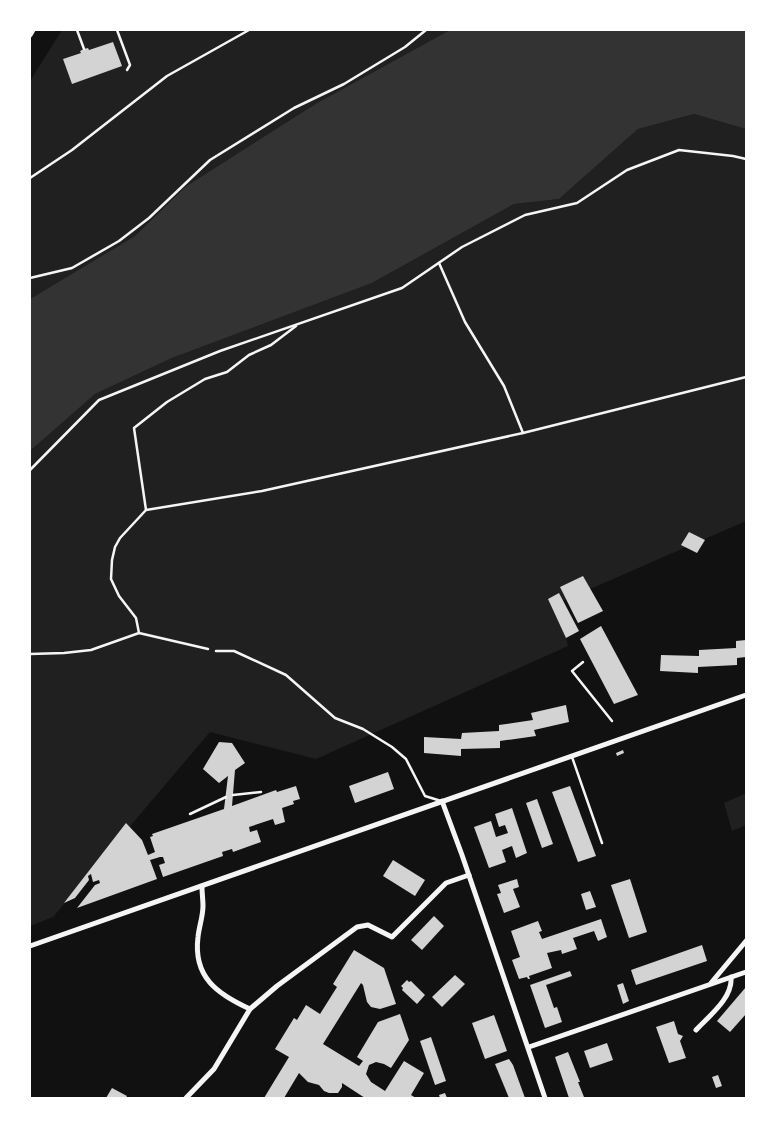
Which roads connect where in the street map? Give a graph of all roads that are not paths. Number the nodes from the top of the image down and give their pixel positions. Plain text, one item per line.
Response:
1 (33, 30) edge
2 (117, 30) edge
3 (30, 35) edge
4 (127, 70) dead end
5 (216, 651) road end
6 (746, 696) edge
7 (571, 756) junction
8 (442, 801) junction
9 (602, 842) dead end
10 (469, 875) junction
11 (202, 887) junction
12 (746, 941) edge
13 (30, 946) edge
14 (746, 972) edge
15 (730, 978) junction
16 (710, 984) junction
17 (250, 1008) junction
18 (696, 1030) dead end
19 (528, 1047) junction
20 (186, 1098) edge
21 (545, 1098) edge

1 - 3 street
2 - 4 lane
5 - 8 lane
6 - 7 street
7 - 8 street
7 - 9 lane
8 - 10 street
8 - 11 street
10 - 17 street
10 - 19 street
11 - 13 street
11 - 17 street
12 - 16 street
14 - 15 street
15 - 16 street
15 - 18 street
16 - 19 street
17 - 20 street
19 - 21 street

